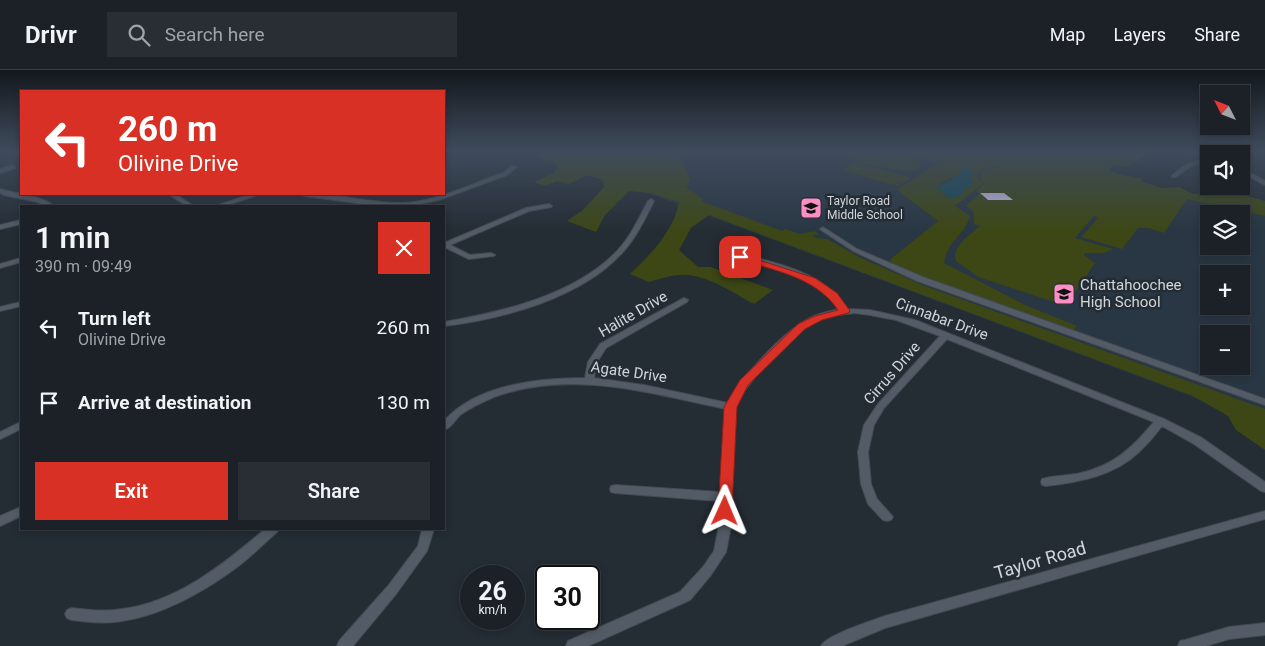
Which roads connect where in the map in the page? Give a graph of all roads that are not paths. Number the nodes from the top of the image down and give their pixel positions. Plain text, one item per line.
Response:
1 (494, 178) edge
2 (0, 191) edge
3 (173, 195) edge
4 (255, 195) edge
5 (319, 195) edge
6 (334, 196) edge
7 (652, 201) dead end
8 (49, 205) edge
9 (188, 205) edge
10 (221, 205) edge
11 (389, 205) edge
12 (406, 205) edge
13 (549, 206) dead end
14 (503, 220) joint
15 (20, 222) edge
16 (0, 227) edge
17 (823, 229) dead end
18 (445, 245) edge
19 (445, 245) edge
20 (723, 251) dead end
21 (491, 255) dead end
22 (20, 260) edge
23 (0, 266) edge
24 (684, 300) dead end
25 (20, 304) edge
26 (0, 309) edge
27 (844, 311) junction
28 (445, 324) edge
29 (945, 336) junction
30 (590, 381) junction
31 (1265, 402) edge
32 (731, 407) junction
33 (1161, 421) junction
34 (445, 425) edge
35 (20, 426) edge
36 (0, 436) edge
37 (1046, 482) dead end
38 (1265, 488) edge
39 (615, 489) dead end
40 (725, 497) junction
41 (20, 511) edge
42 (1265, 515) edge
43 (887, 517) dead end
44 (0, 521) edge
45 (272, 530) edge
46 (428, 530) edge
47 (72, 614) dead end
48 (1265, 629) edge
49 (344, 646) edge
50 (573, 646) edge
51 (828, 646) edge
52 (1185, 646) edge

1 - 12 street
2 - 8 street
3 - 9 street
4 - 10 street
5 - 6 street
6 - 11 street
7 - 28 street
13 - 14 street
14 - 18 street
15 - 16 street
17 - 31 street
19 - 21 street
20 - 27 street
22 - 23 street
24 - 30 street, Halite Drive
25 - 26 street
27 - 29 street, Cinnabar Drive
27 - 32 street, Cinnabar Drive
29 - 33 street, Cinnabar Drive
29 - 43 street, Cirrus Drive
30 - 32 street, Agate Drive
30 - 34 street, Agate Drive
32 - 40 street, Cinnabar Drive
33 - 37 street
33 - 38 street, Cinnabar Drive
35 - 36 street
39 - 40 street
40 - 50 street, Cinnabar Drive
41 - 44 street
42 - 51 street, Taylor Road
45 - 47 street
46 - 49 street
48 - 52 street

